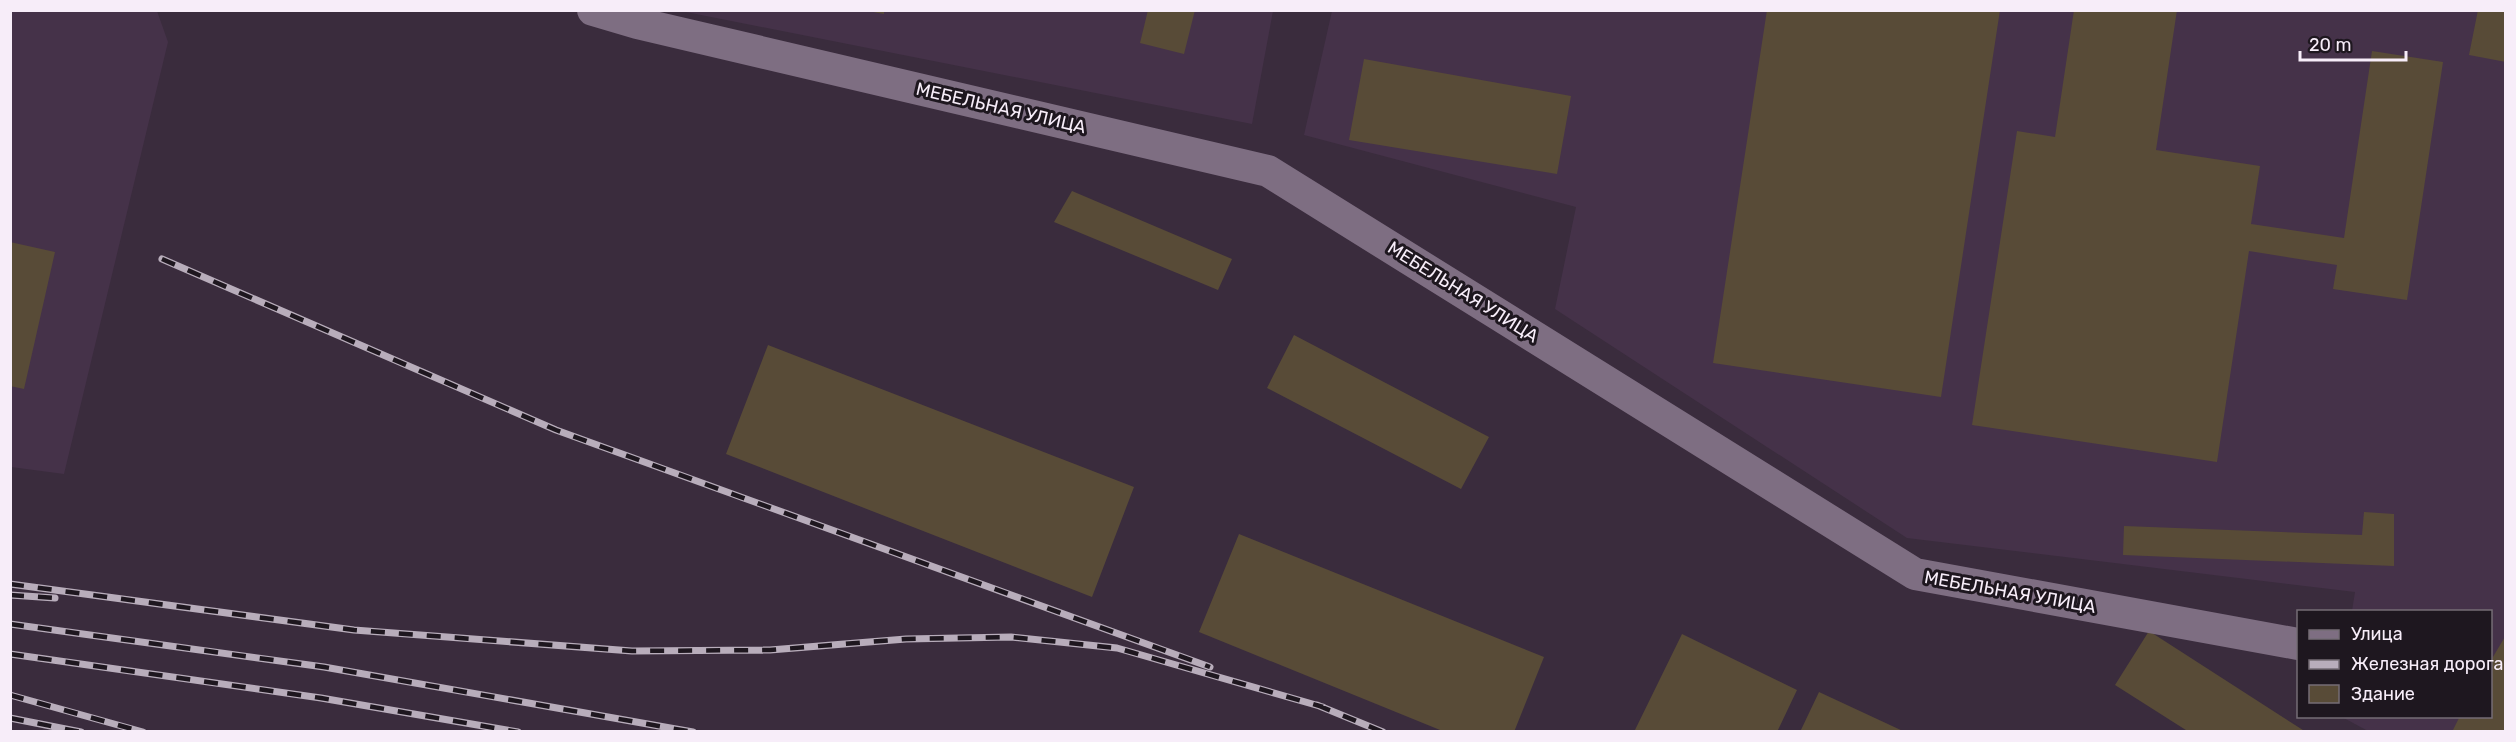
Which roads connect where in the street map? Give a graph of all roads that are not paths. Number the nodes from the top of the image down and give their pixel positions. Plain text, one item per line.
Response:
1 (593, 10) edge
2 (2297, 644) edge

1 - 2 street, МЕБЕЛЬНАЯ УЛИЦА

